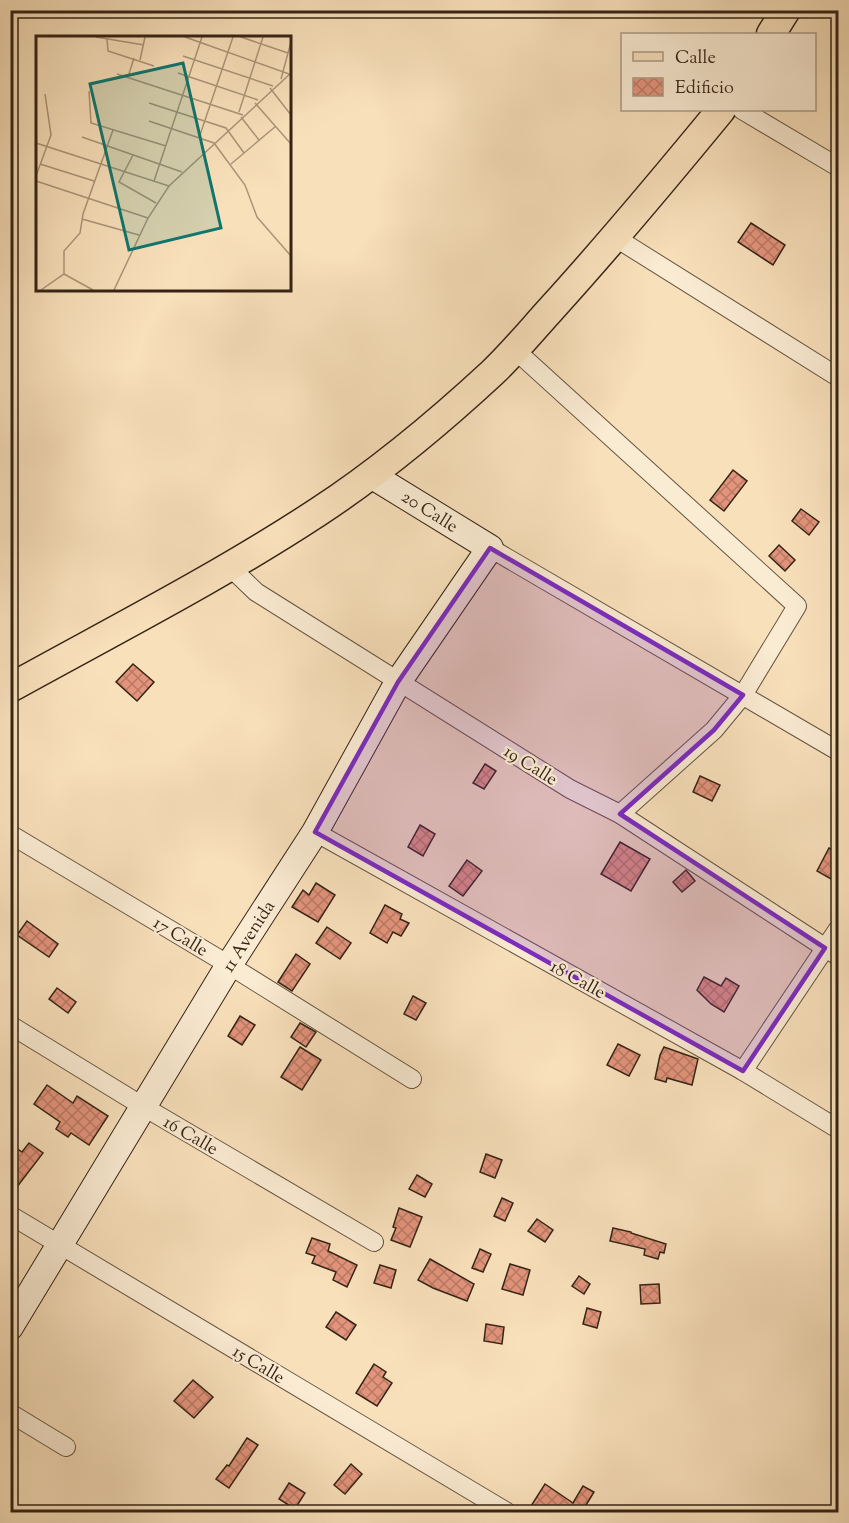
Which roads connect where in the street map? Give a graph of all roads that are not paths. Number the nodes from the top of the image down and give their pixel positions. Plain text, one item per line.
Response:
1 (786, 10) edge
2 (772, 33) edge
3 (720, 111) edge
4 (744, 111) edge
5 (838, 167) edge
6 (616, 238) junction
7 (514, 349) junction
8 (838, 377) edge
9 (370, 475) junction
10 (490, 548) junction
11 (229, 566) junction
12 (398, 682) junction
13 (10, 688) edge
14 (742, 695) junction
15 (838, 751) edge
16 (620, 814) junction
17 (315, 832) junction
18 (10, 834) edge
19 (838, 929) edge
20 (832, 952) edge
21 (229, 965) junction
22 (10, 1025) edge
23 (743, 1071) junction
24 (412, 1079) dead end
25 (144, 1107) junction
26 (838, 1129) edge
27 (10, 1215) edge
28 (374, 1242) dead end
29 (60, 1245) junction
30 (10, 1327) edge
31 (10, 1413) edge
32 (66, 1447) dead end
33 (506, 1512) edge

1 - 2 main road
3 - 6 main road
4 - 5 street
6 - 7 main road
6 - 8 street
7 - 9 main road
7 - 14 street
9 - 10 street, 20 Calle
9 - 11 main road
10 - 12 street, 11 Avenida
10 - 14 street
11 - 12 street, 19 Calle
11 - 13 main road
12 - 16 street, 19 Calle
12 - 17 street, 11 Avenida
14 - 15 street
14 - 16 street
16 - 20 street, 19 Calle
17 - 21 street, 11 Avenida
17 - 23 street, 18 Calle
18 - 21 street, 17 Calle
19 - 20 street
20 - 23 street
21 - 24 street, 17 Calle
21 - 25 street, 11 Avenida
22 - 25 street, 16 Calle
23 - 26 street, 18 Calle
25 - 28 street, 16 Calle
25 - 29 street, 11 Avenida
27 - 29 street, 15 Calle
29 - 30 street, 11 Avenida
29 - 33 street, 15 Calle
31 - 32 street

